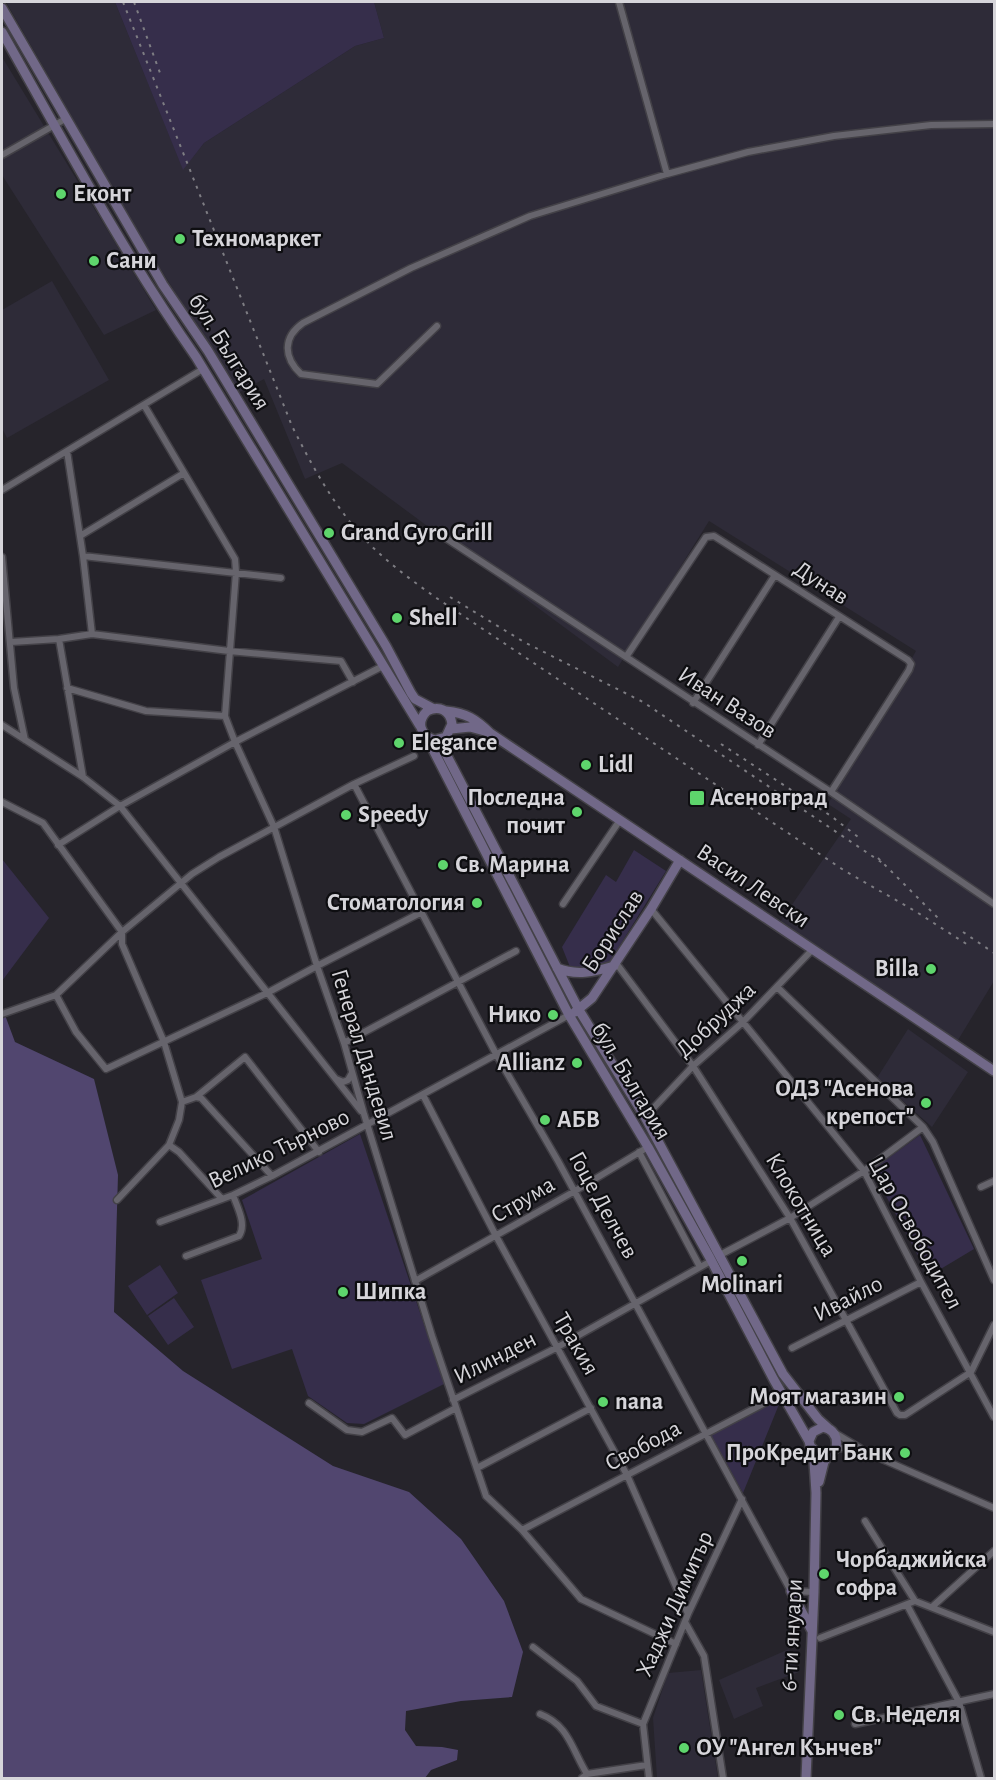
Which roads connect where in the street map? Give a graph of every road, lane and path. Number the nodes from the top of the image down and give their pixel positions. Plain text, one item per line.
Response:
1 (619, 2) edge
2 (2, 8) edge
3 (2, 32) edge
4 (67, 118) junction
5 (994, 124) edge
6 (54, 125) junction
7 (2, 155) edge
8 (667, 174) junction
9 (437, 326) dead end
10 (203, 369) junction
11 (144, 405) junction
12 (66, 451) junction
13 (184, 473) junction
14 (2, 490) edge
15 (438, 533) dead end
16 (80, 536) junction
17 (82, 556) junction
18 (2, 557) edge
19 (236, 572) junction
20 (775, 575) junction
21 (281, 578) dead end
22 (839, 617) junction
23 (92, 634) junction
24 (59, 639) junction
25 (2, 640) edge
26 (10, 640) junction
27 (229, 651) junction
28 (626, 657) junction
29 (383, 666) junction
30 (353, 682) junction
31 (67, 688) junction
32 (693, 703) junction
33 (432, 708) junction
34 (446, 711) junction
35 (225, 716) junction
36 (2, 725) edge
37 (420, 726) junction
38 (449, 733) junction
39 (490, 733) junction
40 (426, 736) junction
41 (25, 740) junction
42 (235, 742) junction
43 (758, 745) junction
44 (414, 756) dead end
45 (83, 777) junction
46 (354, 784) junction
47 (831, 792) junction
48 (2, 802) edge
49 (120, 806) junction
50 (620, 820) junction
51 (274, 827) junction
52 (58, 845) junction
53 (680, 860) junction
54 (181, 884) junction
55 (563, 904) dead end
56 (994, 904) edge
57 (651, 909) junction
58 (422, 912) junction
59 (122, 932) junction
60 (813, 949) junction
61 (516, 951) dead end
62 (615, 964) junction
63 (317, 966) junction
64 (557, 968) junction
65 (460, 982) junction
66 (777, 987) junction
67 (267, 993) junction
68 (56, 995) junction
69 (579, 1010) junction
70 (2, 1014) edge
71 (569, 1015) junction
72 (743, 1022) junction
73 (164, 1042) junction
74 (344, 1043) junction
75 (496, 1054) junction
76 (693, 1066) junction
77 (994, 1071) edge
78 (352, 1073) junction
79 (335, 1078) junction
80 (423, 1095) junction
81 (196, 1097) junction
82 (182, 1102) junction
83 (364, 1114) junction
84 (645, 1117) junction
85 (367, 1125) junction
86 (922, 1127) junction
87 (169, 1145) junction
88 (648, 1147) junction
89 (319, 1152) junction
90 (639, 1152) junction
91 (864, 1172) junction
92 (272, 1176) junction
93 (994, 1181) edge
94 (981, 1187) dead end
95 (575, 1191) junction
96 (233, 1195) junction
97 (222, 1199) junction
98 (117, 1200) dead end
99 (790, 1218) junction
100 (160, 1222) dead end
101 (496, 1236) junction
102 (720, 1255) junction
103 (186, 1256) dead end
104 (711, 1261) junction
105 (700, 1267) junction
106 (994, 1280) edge
107 (415, 1281) junction
108 (921, 1282) junction
109 (636, 1304) junction
110 (845, 1320) junction
111 (994, 1325) edge
112 (556, 1347) junction
113 (792, 1348) dead end
114 (971, 1372) junction
115 (782, 1394) junction
116 (453, 1400) junction
117 (309, 1403) dead end
118 (456, 1408) junction
119 (591, 1408) junction
120 (994, 1417) edge
121 (830, 1430) junction
122 (706, 1433) junction
123 (810, 1444) junction
124 (832, 1451) junction
125 (868, 1453) junction
126 (477, 1468) junction
127 (627, 1475) junction
128 (816, 1493) junction
129 (742, 1499) junction
130 (994, 1507) edge
131 (865, 1521) dead end
132 (522, 1530) junction
133 (994, 1551) edge
134 (791, 1591) junction
135 (814, 1592) junction
136 (915, 1601) junction
137 (907, 1605) junction
138 (932, 1607) junction
139 (688, 1614) junction
140 (685, 1622) junction
141 (994, 1632) edge
142 (816, 1635) junction
143 (676, 1644) junction
144 (533, 1647) dead end
145 (994, 1694) edge
146 (959, 1702) junction
147 (540, 1714) dead end
148 (643, 1724) junction
149 (855, 1724) dead end
150 (647, 1765) junction
151 (584, 1776) edge
152 (649, 1779) edge
153 (723, 1779) edge
154 (806, 1779) edge
155 (981, 1779) edge

1 - 8 street
2 - 4 main road, бул. България
3 - 6 main road, бул. България
4 - 6 street
4 - 33 main road, бул. България
5 - 8 street
6 - 7 street
6 - 10 main road, бул. България
8 - 9 street
10 - 11 street
10 - 29 main road, бул. България
11 - 12 street
11 - 13 street, Генерал Дандевил
12 - 14 street
12 - 16 street
13 - 16 street
13 - 19 street, Генерал Дандевил
15 - 28 street, Иван Вазов
16 - 17 street
17 - 19 street
17 - 23 street
18 - 26 street
19 - 21 street
19 - 27 street, Генерал Дандевил
20 - 22 street, Дунав
20 - 28 street, Дунав
20 - 32 street
22 - 43 street
22 - 47 street, Дунав
23 - 24 street
23 - 27 street
24 - 26 street
24 - 31 street
25 - 26 street
26 - 41 street
27 - 30 street
27 - 35 street, Генерал Дандевил
28 - 32 street, Иван Вазов
29 - 30 street
29 - 37 main road, бул. България
30 - 42 street
31 - 35 street
31 - 45 street
32 - 43 street, Иван Вазов
33 - 34 main road
33 - 37 main road
34 - 38 main road
34 - 39 main road, Васил Левски
35 - 42 street, Генерал Дандевил
36 - 41 street
37 - 40 main road
38 - 39 main road, Васил Левски
38 - 40 main road
38 - 64 main road, бул. България
39 - 50 main road, Васил Левски
40 - 71 main road, бул. България
41 - 45 street
42 - 49 street
42 - 51 street, Генерал Дандевил
43 - 47 street, Иван Вазов
44 - 46 street
45 - 49 street
46 - 51 street
46 - 58 street, Гоце Делчев
47 - 56 street, Иван Вазов
48 - 52 street
49 - 52 street
49 - 54 street
50 - 53 main road, Васил Левски
50 - 55 street
51 - 54 street
51 - 63 street, Генерал Дандевил
52 - 59 street
53 - 57 main road, Борислав
53 - 60 main road, Васил Левски
54 - 59 street
54 - 67 street
57 - 62 main road, Борислав
57 - 72 street, Цар Освободител
58 - 63 street
58 - 65 street, Гоце Делчев
59 - 68 street
59 - 73 street
60 - 66 street, Добруджа
60 - 77 main road, Васил Левски
61 - 65 street
62 - 64 main road
62 - 69 main road, Борислав
62 - 76 street, Клокотница
63 - 67 street
63 - 74 street, Генерал Дандевил
64 - 69 main road, бул. България
65 - 74 street
65 - 75 street, Гоце Делчев
66 - 72 street, Добруджа
66 - 86 street
67 - 73 street
67 - 79 street
68 - 70 street
68 - 73 street
69 - 71 main road, Борислав
69 - 84 main road, бул. България
71 - 75 street, Велико Търново
71 - 88 main road, бул. България
72 - 76 street, Добруджа
72 - 91 street, Цар Освободител
73 - 82 street
74 - 78 street, Генерал Дандевил
75 - 80 street, Велико Търново
75 - 95 street, Гоце Делчев
76 - 84 street, Добруджа
76 - 99 street, Клокотница
78 - 79 street
78 - 83 street, Генерал Дандевил
79 - 83 street
80 - 85 street, Велико Търново
80 - 101 street, Тракия
81 - 82 street
81 - 89 street
81 - 92 street
82 - 87 street
83 - 85 street, Генерал Дандевил
84 - 102 main road, бул. България
85 - 89 street, Велико Търново
85 - 107 street, Генерал Дандевил
86 - 91 street
86 - 106 street
87 - 97 street
87 - 98 street
88 - 90 street, Струма
88 - 104 main road, бул. България
89 - 92 street, Велико Търново
90 - 95 street, Струма
90 - 105 street
91 - 99 street
91 - 108 street, Цар Освободител
92 - 96 street, Велико Търново
93 - 94 street
95 - 101 street, Струма
95 - 109 street, Гоце Делчев
96 - 97 street, Велико Търново
96 - 103 street
97 - 100 street, Велико Търново
99 - 102 street
99 - 110 street, Клокотница
101 - 107 street, Струма
101 - 112 street, Тракия
102 - 121 main road, бул. България
104 - 105 street, Илинден
104 - 115 main road, бул. България
105 - 109 street, Илинден
107 - 116 street, Генерал Дандевил
108 - 110 street, Ивайло
108 - 114 street, Цар Освободител
109 - 112 street, Илинден
109 - 122 street, Гоце Делчев
110 - 113 street, Ивайло
110 - 114 street, Клокотница
111 - 114 street
112 - 116 street, Илинден
112 - 119 street, Тракия
114 - 120 street, Цар Освободител
115 - 122 street, Свобода
115 - 123 main road, бул. България
116 - 118 street, Генерал Дандевил
117 - 118 street
118 - 126 street, Генерал Дандевил
119 - 126 street
119 - 127 street, Тракия
121 - 123 main road
121 - 124 main road
121 - 125 street
122 - 127 street, Свобода
122 - 129 street, Гоце Делчев
123 - 124 main road
123 - 128 main road
124 - 125 street
124 - 128 main road
125 - 130 street
126 - 132 street, Генерал Дандевил
127 - 132 street, Свобода
127 - 139 street, Тракия
128 - 135 main road, 6-ти януари
129 - 134 street, Гоце Делчев
129 - 139 street, Хаджи Димитър
131 - 136 street
132 - 143 street, Генерал Дандевил
133 - 138 street
134 - 135 street
134 - 142 main road
135 - 142 main road, 6-ти януари
136 - 137 street
136 - 138 street
137 - 142 street
137 - 146 street
138 - 141 street
139 - 140 street, Хаджи Димитър
140 - 143 street, Хаджи Димитър
140 - 153 street
142 - 154 main road, 6-ти януари
143 - 148 street, Хаджи Димитър
144 - 148 street
145 - 146 street
146 - 149 street
146 - 155 street
147 - 151 street
148 - 150 street
150 - 151 street
150 - 152 street

